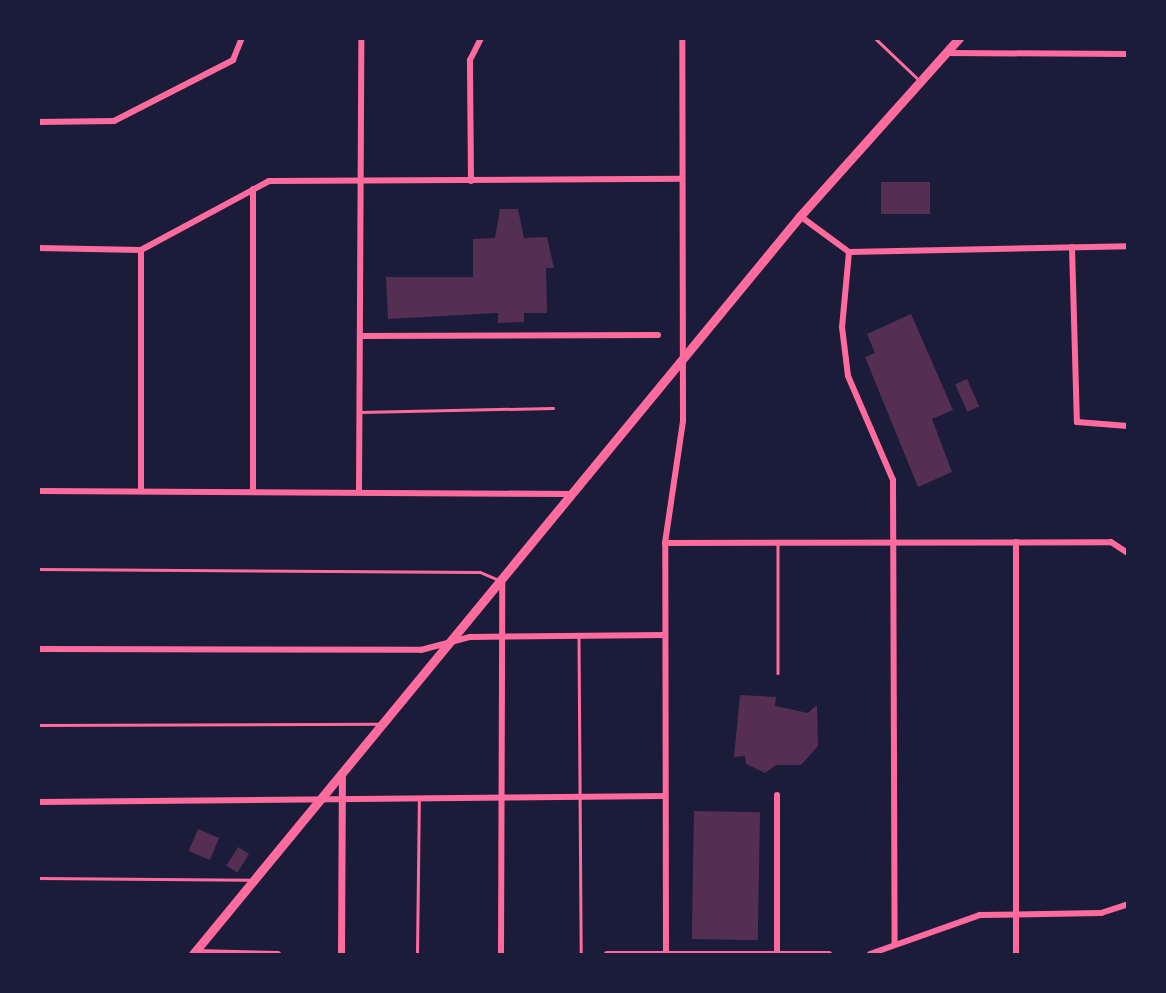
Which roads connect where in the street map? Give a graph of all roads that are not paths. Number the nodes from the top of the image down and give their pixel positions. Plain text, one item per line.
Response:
1 (242, 38) edge
2 (361, 38) edge
3 (481, 38) edge
4 (682, 38) edge
5 (875, 38) edge
6 (959, 38) edge
7 (946, 53) junction
8 (1128, 54) edge
9 (920, 82) junction
10 (38, 122) edge
11 (682, 179) junction
12 (361, 181) junction
13 (471, 181) junction
14 (253, 188) junction
15 (800, 216) junction
16 (1128, 246) edge
17 (1072, 247) junction
18 (38, 248) edge
19 (141, 250) junction
20 (849, 252) junction
21 (658, 335) dead end
22 (360, 336) junction
23 (682, 363) junction
24 (553, 408) dead end
25 (360, 412) junction
26 (1128, 426) edge
27 (38, 491) edge
28 (141, 491) junction
29 (253, 491) junction
30 (359, 492) junction
31 (573, 494) junction
32 (1016, 542) junction
33 (665, 543) junction
34 (778, 543) junction
35 (894, 543) junction
36 (1128, 553) edge
37 (38, 569) edge
38 (502, 581) junction
39 (579, 635) junction
40 (665, 635) junction
41 (500, 636) junction
42 (451, 640) junction
43 (38, 649) edge
44 (779, 673) dead end
45 (38, 725) edge
46 (383, 725) junction
47 (342, 773) junction
48 (777, 795) dead end
49 (666, 796) junction
50 (579, 797) junction
51 (500, 798) junction
52 (320, 799) junction
53 (342, 799) junction
54 (419, 799) junction
55 (38, 802) edge
56 (38, 878) edge
57 (254, 881) junction
58 (1128, 904) edge
59 (1016, 912) junction
60 (895, 944) junction
61 (194, 953) edge
62 (264, 954) edge
63 (278, 954) edge
64 (341, 954) edge
65 (417, 954) edge
66 (501, 954) edge
67 (581, 954) edge
68 (607, 954) edge
69 (666, 954) edge
70 (777, 954) edge
71 (829, 954) edge
72 (870, 954) edge
73 (1016, 954) edge

1 - 10 street
2 - 12 street
3 - 13 street
4 - 11 street
5 - 9 lane
6 - 7 main road
7 - 8 street
7 - 9 main road
9 - 15 main road
11 - 13 street
11 - 23 street
12 - 13 street
12 - 14 street
12 - 22 street
14 - 19 street
14 - 29 street
15 - 20 street
15 - 23 main road
16 - 17 street
17 - 20 street
17 - 26 street
18 - 19 street
19 - 28 street
20 - 35 street
21 - 22 street
22 - 25 street
23 - 31 main road
23 - 33 street
24 - 25 lane
25 - 30 street
27 - 28 street
28 - 29 street
29 - 30 street
30 - 31 street
31 - 38 main road
32 - 35 street
32 - 36 street
32 - 59 street
33 - 34 street
33 - 40 street
34 - 35 street
34 - 44 lane
35 - 60 street
37 - 38 lane
38 - 41 street
38 - 42 main road
39 - 40 street
39 - 41 street
39 - 50 lane
40 - 49 street
41 - 42 street
41 - 51 street
42 - 43 street
42 - 46 main road
45 - 46 lane
46 - 47 main road
47 - 52 main road
47 - 53 street
48 - 70 street
49 - 50 street
49 - 69 street
50 - 51 street
50 - 67 lane
51 - 54 street
51 - 66 street
52 - 53 street
52 - 55 street
52 - 57 main road
53 - 54 street
53 - 64 street
54 - 65 lane
56 - 57 lane
57 - 61 main road
58 - 59 street
59 - 60 street
59 - 73 street
60 - 72 street
61 - 62 street
62 - 63 street
68 - 69 street
69 - 70 street
70 - 71 street

